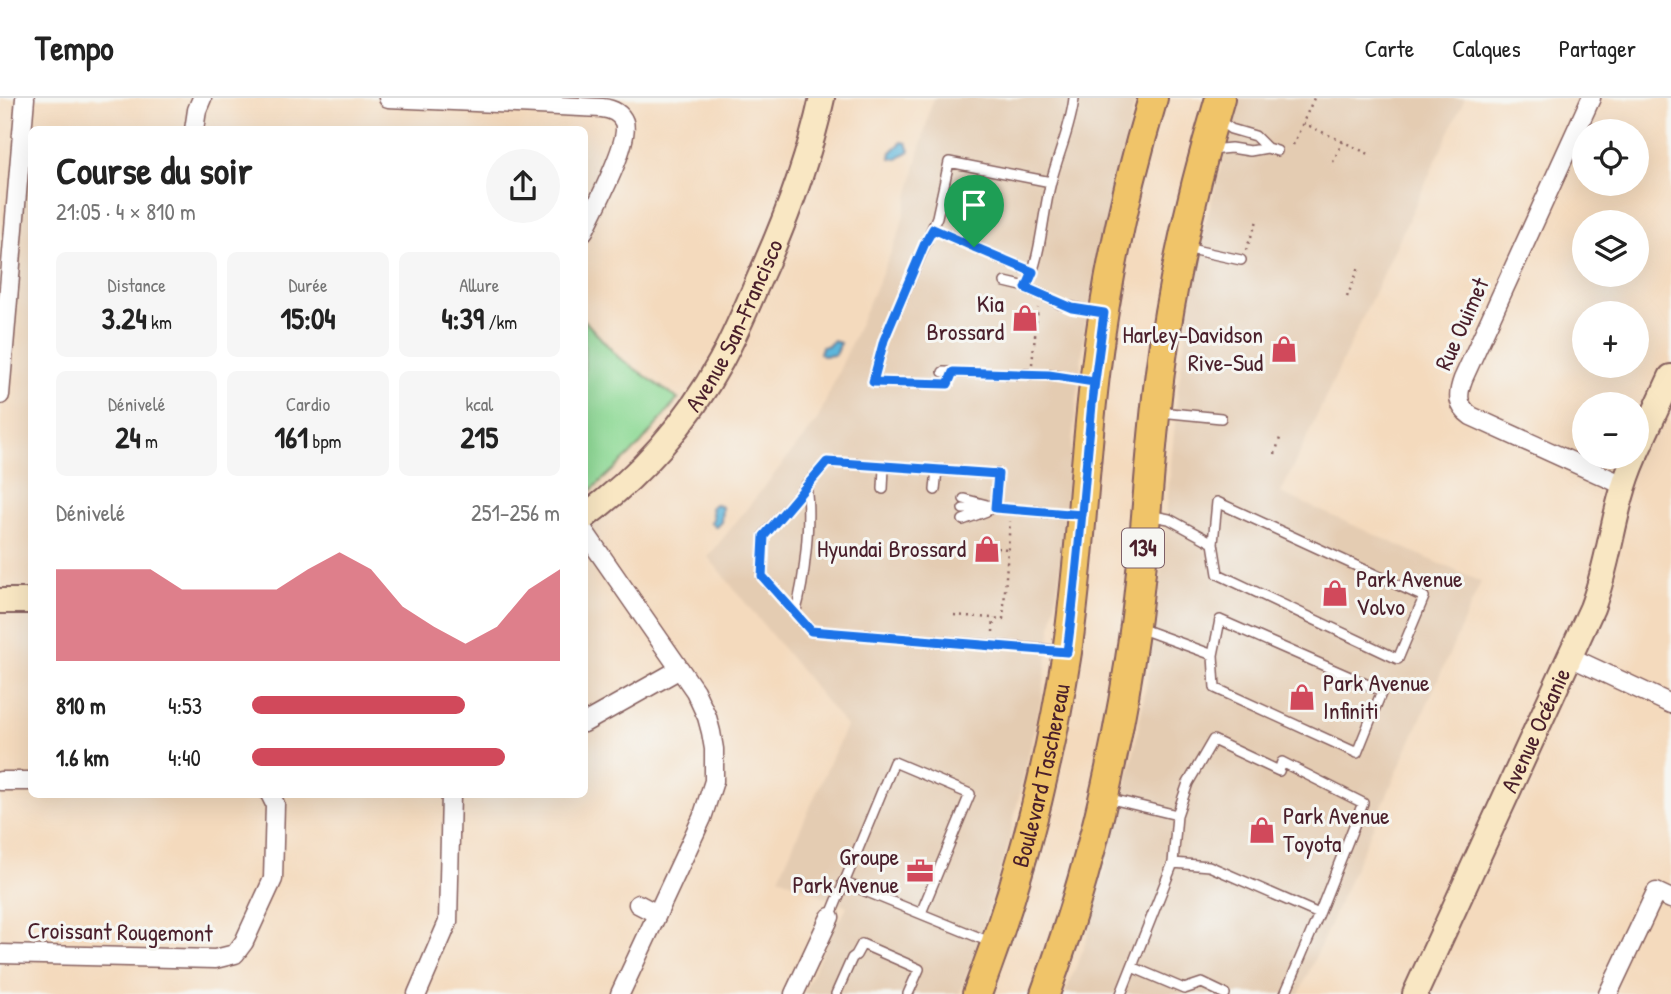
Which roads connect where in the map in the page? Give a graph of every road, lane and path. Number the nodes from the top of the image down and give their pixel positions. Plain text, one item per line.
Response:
1 (25, 98) edge
2 (202, 98) edge
3 (388, 98) edge
4 (822, 98) edge
5 (1074, 98) edge
6 (1153, 98) edge
7 (1314, 98) edge
8 (1591, 98) edge
9 (1217, 108) edge
10 (1303, 123) junction
11 (195, 126) edge
12 (1343, 140) junction
13 (1293, 145) dead end
14 (1205, 150) junction
15 (1371, 155) dead end
16 (1333, 162) dead end
17 (1051, 182) junction
18 (1257, 221) dead end
19 (588, 222) edge
20 (933, 229) junction
21 (1181, 247) junction
22 (1241, 260) joint
23 (1360, 265) dead end
24 (1033, 272) junction
25 (1005, 282) dead end
26 (1026, 288) junction
27 (1347, 297) dead end
28 (1039, 306) dead end
29 (1104, 313) junction
30 (1031, 367) dead end
31 (1671, 377) edge
32 (1094, 382) junction
33 (0, 394) edge
34 (1156, 411) junction
35 (1221, 418) dead end
36 (1649, 425) edge
37 (1280, 438) dead end
38 (1275, 454) dead end
39 (884, 467) junction
40 (937, 469) junction
41 (1629, 469) edge
42 (806, 485) junction
43 (1623, 485) junction
44 (883, 489) dead end
45 (935, 490) dead end
46 (964, 499) dead end
47 (995, 508) junction
48 (963, 509) dead end
49 (588, 514) edge
50 (1082, 515) junction
51 (1146, 515) junction
52 (962, 520) dead end
53 (1010, 520) dead end
54 (588, 537) edge
55 (1213, 543) junction
56 (997, 548) dead end
57 (1008, 549) junction
58 (0, 601) edge
59 (28, 601) edge
60 (795, 614) junction
61 (954, 615) dead end
62 (994, 618) junction
63 (1135, 627) junction
64 (992, 645) junction
65 (1067, 652) junction
66 (1213, 656) junction
67 (1570, 657) junction
68 (680, 669) junction
69 (1671, 704) edge
70 (588, 721) edge
71 (0, 780) edge
72 (28, 781) edge
73 (1103, 797) junction
74 (272, 798) edge
75 (451, 798) edge
76 (1177, 815) junction
77 (1173, 863) junction
78 (843, 882) junction
79 (1671, 899) edge
80 (638, 905) dead end
81 (922, 913) junction
82 (657, 914) junction
83 (1319, 914) junction
84 (830, 917) joint
85 (995, 944) junction
86 (0, 954) edge
87 (1132, 967) junction
88 (417, 994) edge
89 (620, 994) edge
90 (794, 994) edge
91 (836, 994) edge
92 (908, 994) edge
93 (977, 994) edge
94 (1045, 994) edge
95 (1121, 994) edge
96 (1225, 994) edge
97 (1285, 994) edge
98 (1415, 994) edge
99 (1608, 994) edge

1 - 33 street
2 - 11 street
3 - 19 street
4 - 49 street, Avenue San-Francisco
5 - 17 lane
6 - 29 main road, Boulevard Taschereau
7 - 10 path
8 - 43 street, Rue Ouimet
9 - 14 main road, 134
9 - 14 lane
10 - 12 path
10 - 13 path
12 - 15 path
12 - 16 path
14 - 21 main road, 134
17 - 20 lane
17 - 24 lane
18 - 22 path
20 - 24 lane
20 - 32 lane
21 - 22 lane
21 - 34 main road, 134
23 - 27 path
24 - 26 lane
25 - 26 lane
26 - 29 lane
28 - 30 path
29 - 32 main road, Boulevard Taschereau
31 - 36 street, Avenue Océanie
32 - 50 main road, Boulevard Taschereau
34 - 35 lane
34 - 51 main road, 134
37 - 38 path
39 - 40 lane
39 - 42 lane
39 - 44 lane
40 - 45 lane
40 - 47 lane
41 - 43 street, Avenue Océanie
42 - 60 lane
42 - 60 lane
43 - 67 street, Avenue Océanie
46 - 47 lane
47 - 48 lane
47 - 50 lane
47 - 52 lane
50 - 65 main road, Boulevard Taschereau
51 - 55 lane
51 - 63 main road, 134
53 - 57 path
54 - 68 street
55 - 55 lane
56 - 57 path
57 - 62 path
58 - 59 street
60 - 64 lane
61 - 62 path
62 - 64 path
63 - 66 lane
63 - 73 main road, 134
64 - 65 lane
65 - 85 main road, Boulevard Taschereau
66 - 66 lane
67 - 69 street
67 - 98 street, Avenue Océanie
68 - 70 street
68 - 82 street
71 - 72 street
73 - 76 lane
73 - 94 main road, 134
74 - 86 street, Croissant Rougemont
75 - 88 street
76 - 77 lane
76 - 83 lane
77 - 83 lane
77 - 87 lane
78 - 81 lane
78 - 81 lane
78 - 84 lane
79 - 99 street
80 - 82 street
81 - 85 lane
82 - 89 street
83 - 97 lane
84 - 90 street
85 - 93 main road, Boulevard Taschereau
87 - 95 lane
87 - 96 lane
91 - 92 lane

